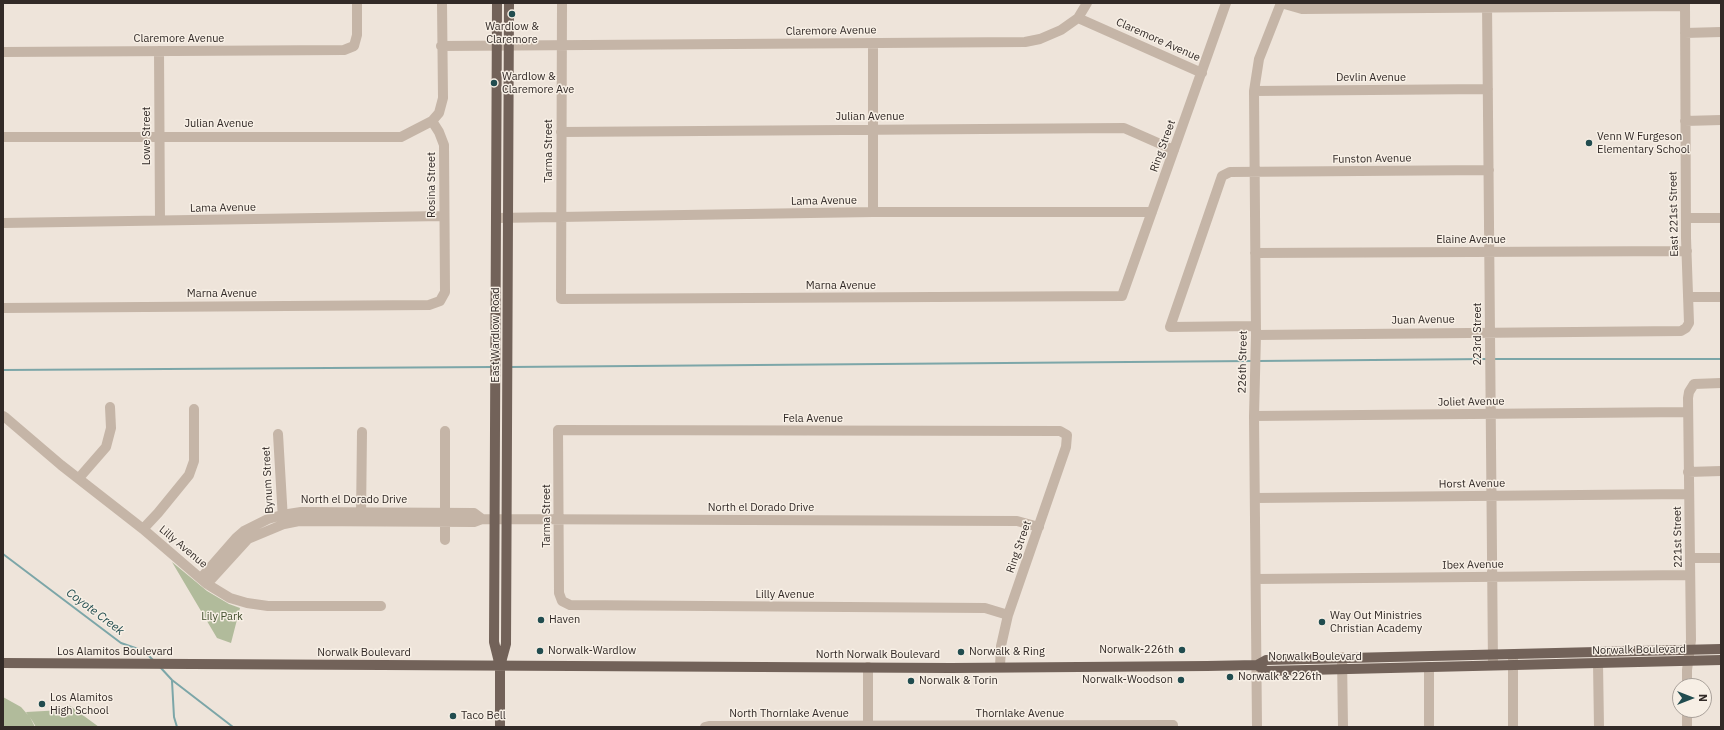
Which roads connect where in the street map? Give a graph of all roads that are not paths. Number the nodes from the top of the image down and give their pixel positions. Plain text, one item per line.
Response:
1 (358, 3) edge
2 (442, 3) edge
3 (497, 3) edge
4 (509, 3) edge
5 (562, 3) edge
6 (1087, 3) edge
7 (1226, 3) edge
8 (1281, 3) edge
9 (1685, 4) edge
10 (1487, 5) edge
11 (1078, 18) junction
12 (1721, 32) edge
13 (1685, 33) junction
14 (873, 42) junction
15 (497, 45) junction
16 (509, 45) junction
17 (442, 46) junction
18 (562, 46) junction
19 (159, 51) junction
20 (3, 52) edge
21 (1202, 73) junction
22 (1488, 89) junction
23 (1254, 91) junction
24 (1721, 120) edge
25 (432, 121) junction
26 (1685, 121) junction
27 (874, 129) junction
28 (561, 132) junction
29 (159, 136) junction
30 (3, 137) edge
31 (1174, 150) junction
32 (1489, 170) junction
33 (1255, 172) junction
34 (874, 212) junction
35 (1152, 212) junction
36 (444, 216) junction
37 (562, 216) junction
38 (496, 218) junction
39 (509, 218) junction
40 (1686, 218) junction
41 (1721, 218) edge
42 (160, 220) junction
43 (3, 222) edge
44 (1687, 251) junction
45 (1255, 252) junction
46 (1490, 252) junction
47 (1122, 296) joint
48 (1688, 297) junction
49 (1721, 297) edge
50 (561, 299) joint
51 (440, 301) joint
52 (3, 308) edge
53 (1686, 328) joint
54 (1256, 330) junction
55 (1490, 332) junction
56 (1721, 383) edge
57 (110, 407) dead end
58 (194, 409) dead end
59 (1688, 412) junction
60 (1491, 414) junction
61 (3, 416) edge
62 (1254, 416) junction
63 (558, 430) joint
64 (445, 431) dead end
65 (362, 432) dead end
66 (278, 434) dead end
67 (1067, 435) joint
68 (1721, 471) edge
69 (1688, 472) junction
70 (79, 478) junction
71 (1689, 494) junction
72 (1491, 495) junction
73 (1255, 498) junction
74 (361, 517) junction
75 (445, 517) junction
76 (495, 519) junction
77 (507, 519) junction
78 (558, 519) junction
79 (283, 520) junction
80 (1039, 527) junction
81 (143, 529) junction
82 (444, 540) dead end
83 (1690, 558) junction
84 (1721, 558) edge
85 (1690, 575) junction
86 (1492, 577) junction
87 (1256, 579) junction
88 (204, 581) junction
89 (562, 601) joint
90 (381, 606) dead end
91 (1008, 615) junction
92 (1721, 649) edge
93 (1691, 650) junction
94 (1493, 654) junction
95 (1513, 654) junction
96 (1342, 657) junction
97 (1721, 660) edge
98 (1690, 661) junction
99 (3, 663) edge
100 (1598, 663) junction
101 (228, 665) joint
102 (1257, 665) junction
103 (1493, 665) junction
104 (1513, 665) junction
105 (500, 666) junction
106 (868, 667) junction
107 (1429, 667) junction
108 (1000, 668) junction
109 (1342, 669) junction
110 (1687, 678) edge
111 (707, 726) edge
112 (782, 726) edge
113 (951, 726) edge
114 (1091, 726) edge
115 (1173, 726) edge
116 (500, 727) edge
117 (868, 727) edge
118 (1257, 727) edge
119 (1343, 727) edge
120 (1429, 727) edge
121 (1513, 727) edge
122 (1599, 727) edge

1 - 19 street, Claremore Avenue
2 - 17 street
3 - 15 main road, East Wardlow Road
4 - 16 main road, East Wardlow Road
5 - 18 street, Tarma Street
6 - 11 street
7 - 21 street, Ring Street
8 - 10 street
8 - 23 street, 226th Street
9 - 10 street
9 - 13 street, East 221st Street
10 - 22 street, 223rd Street
11 - 14 street, Claremore Avenue
11 - 21 street, Claremore Avenue
12 - 13 street
13 - 26 street, East 221st Street
14 - 18 street, Claremore Avenue
14 - 27 street
15 - 16 street, Claremore Avenue
15 - 17 street, Claremore Avenue
15 - 38 main road, East Wardlow Road
16 - 18 street, Claremore Avenue
16 - 39 main road, East Wardlow Road
17 - 25 street
18 - 28 street, Tarma Street
19 - 20 street, Claremore Avenue
19 - 29 street, Lowe Street
21 - 31 street, Ring Street
22 - 23 street, Devlin Avenue
22 - 32 street, 223rd Street
23 - 33 street, 226th Street
24 - 26 street
25 - 29 street, Julian Avenue
25 - 36 street, Rosina Street
26 - 40 street, East 221st Street
27 - 28 street, Julian Avenue
27 - 31 street, Julian Avenue
27 - 34 street
28 - 37 street, Tarma Street
29 - 30 street, Julian Avenue
29 - 42 street, Lowe Street
31 - 35 street, Ring Street
32 - 33 street, Funston Avenue
32 - 46 street, 223rd Street
33 - 45 street, 226th Street
33 - 54 street, Funston Avenue
34 - 35 street, Lama Avenue
34 - 37 street, Lama Avenue
35 - 47 street, Ring Street
36 - 42 street, Lama Avenue
36 - 51 street, Rosina Street
37 - 39 street, Lama Avenue
37 - 50 street, Tarma Street
38 - 39 street, Lama Avenue
38 - 76 main road, East Wardlow Road
39 - 77 main road, East Wardlow Road
40 - 41 street
40 - 44 street, East 221st Street
42 - 43 street, Lama Avenue
44 - 46 street, Elaine Avenue
44 - 48 street, East 221st Street
45 - 46 street, Elaine Avenue
45 - 54 street, 226th Street
46 - 55 street, 223rd Street
47 - 50 street, Marna Avenue
48 - 49 street
48 - 53 street, East 221st Street
51 - 52 street, Marna Avenue
53 - 55 street, Juan Avenue
54 - 55 street, Juan Avenue
54 - 62 street, 226th Street
55 - 60 street, 223rd Street
56 - 59 street, 221st Street
57 - 70 street
58 - 81 street
59 - 60 street, Joliet Avenue
59 - 69 street, 221st Street
60 - 62 street, Joliet Avenue
60 - 72 street, 223rd Street
61 - 70 street, Lilly Avenue
62 - 73 street, 226th Street
63 - 67 street, Fela Avenue
63 - 78 street, Tarma Street
64 - 75 street
65 - 74 street
66 - 79 street, Bynum Street
67 - 80 street, Ring Street
68 - 69 street
69 - 71 street, 221st Street
70 - 81 street, Lilly Avenue
71 - 72 street, Horst Avenue
71 - 83 street, 221st Street
72 - 73 street, Horst Avenue
72 - 86 street, 223rd Street
73 - 87 street, 226th Street
74 - 75 street, North el Dorado Drive
74 - 79 street, North el Dorado Drive
75 - 76 street, North el Dorado Drive
75 - 82 street
76 - 77 street, North el Dorado Drive
76 - 105 main road, East Wardlow Road
77 - 78 street, North el Dorado Drive
77 - 105 main road, East Wardlow Road
78 - 80 street, North el Dorado Drive
78 - 89 street, Tarma Street
79 - 88 street, North el Dorado Drive
80 - 91 street, Ring Street
81 - 88 street, Lilly Avenue
83 - 84 street
83 - 85 street, 221st Street
85 - 86 street, Ibex Avenue
85 - 93 street, 221st Street
86 - 87 street, Ibex Avenue
86 - 94 street, 223rd Street
87 - 102 street, 226th Street
88 - 90 street, Lilly Avenue
89 - 91 street, Lilly Avenue
91 - 108 street, Ring Street
92 - 93 main road, Norwalk Boulevard
93 - 95 main road, Norwalk Boulevard
93 - 98 street, 221st Street
94 - 95 main road, Norwalk Boulevard
94 - 96 main road, Norwalk Boulevard
94 - 103 street, 223rd Street
95 - 104 street
96 - 102 main road, Norwalk Boulevard
96 - 109 street
97 - 98 main road, Norwalk Boulevard
98 - 100 main road, Norwalk Boulevard
98 - 110 street, 221st Street
99 - 101 main road, Los Alamitos Boulevard
100 - 104 main road, Norwalk Boulevard
100 - 122 street
101 - 105 main road, Norwalk Boulevard
102 - 108 main road, North Norwalk Boulevard
102 - 109 main road, Norwalk Boulevard
102 - 118 street, 226th Street
103 - 104 main road, Norwalk Boulevard
103 - 107 main road, Norwalk Boulevard
104 - 121 street
105 - 106 main road, North Norwalk Boulevard
105 - 116 main road, East Wardlow Road
106 - 108 main road, North Norwalk Boulevard
106 - 117 street
107 - 109 main road, Norwalk Boulevard
107 - 120 street
109 - 119 street
111 - 112 street, North Thornlake Avenue
112 - 117 street, North Thornlake Avenue
113 - 114 street, Thornlake Avenue
113 - 117 street, Thornlake Avenue
114 - 115 street, Thornlake Avenue

